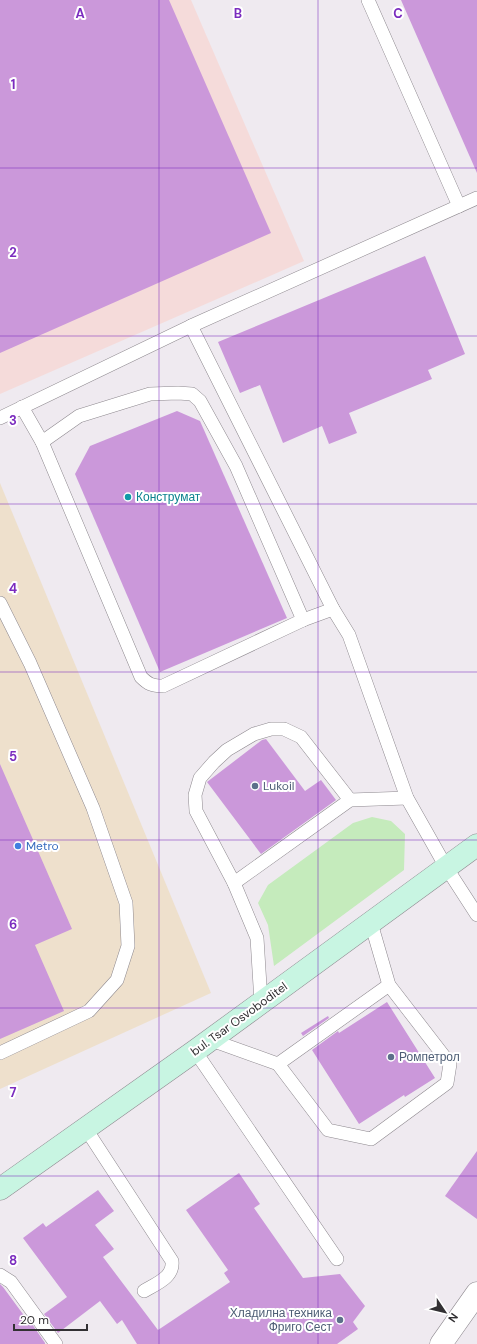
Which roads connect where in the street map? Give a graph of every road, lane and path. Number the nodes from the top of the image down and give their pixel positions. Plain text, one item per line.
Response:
1 (368, 0) edge
2 (477, 198) edge
3 (458, 206) junction
4 (191, 326) junction
5 (22, 407) junction
6 (0, 418) edge
7 (42, 442) junction
8 (0, 603) edge
9 (333, 609) junction
10 (303, 620) junction
11 (407, 798) junction
12 (350, 800) junction
13 (477, 845) edge
14 (446, 867) junction
15 (234, 883) junction
16 (477, 915) edge
17 (371, 922) junction
18 (389, 985) junction
19 (261, 1002) junction
20 (203, 1046) junction
21 (0, 1053) edge
22 (278, 1064) junction
23 (86, 1129) junction
24 (0, 1189) edge
25 (337, 1259) dead end
26 (0, 1276) edge
27 (144, 1291) dead end
28 (477, 1293) edge
29 (56, 1344) edge
30 (441, 1344) edge

1 - 3 lane
2 - 3 lane
3 - 4 lane
4 - 5 lane
4 - 9 lane
5 - 6 lane
5 - 7 lane
7 - 10 lane
7 - 10 lane
8 - 21 lane
9 - 10 lane
9 - 11 lane
11 - 12 lane
11 - 14 lane
12 - 15 lane
12 - 15 lane
13 - 14 main road, bul. Tsar Osvoboditel
14 - 16 lane
14 - 17 main road, bul. Tsar Osvoboditel
15 - 19 lane
17 - 18 lane
17 - 19 main road, bul. Tsar Osvoboditel
18 - 22 lane
18 - 22 lane
19 - 20 main road, bul. Tsar Osvoboditel
20 - 22 lane
20 - 23 main road, bul. Tsar Osvoboditel
20 - 25 lane
23 - 24 main road, bul. Tsar Osvoboditel
23 - 27 lane
26 - 29 lane
28 - 30 street

